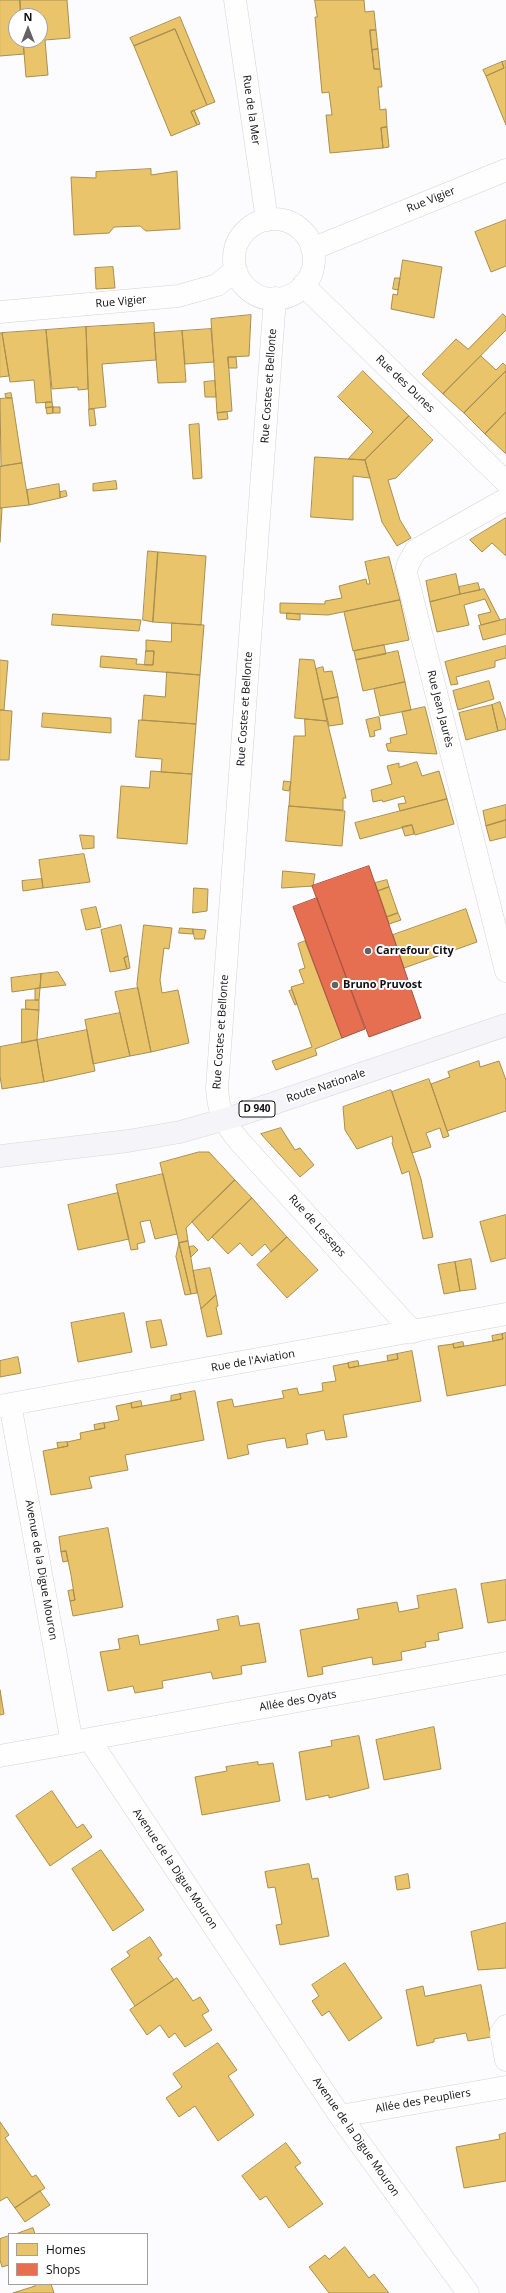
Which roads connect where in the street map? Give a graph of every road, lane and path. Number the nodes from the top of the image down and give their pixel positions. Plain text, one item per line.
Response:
1 (235, 0) edge
2 (506, 170) edge
3 (267, 220) junction
4 (312, 249) junction
5 (236, 270) junction
6 (304, 285) junction
7 (275, 298) junction
8 (0, 312) edge
9 (506, 482) edge
10 (506, 499) edge
11 (506, 971) edge
12 (506, 1026) edge
13 (223, 1120) junction
14 (0, 1156) edge
15 (506, 1314) edge
16 (413, 1332) junction
17 (5, 1405) edge
18 (506, 1663) edge
19 (81, 1741) junction
20 (0, 1756) edge
21 (506, 2026) edge
22 (506, 2060) edge
23 (506, 2087) edge
24 (340, 2116) junction
25 (468, 2293) edge

1 - 3 street, Rue de la Mer
2 - 4 street, Rue Vigier
3 - 4 street
3 - 5 street
4 - 6 street
5 - 7 street
5 - 8 street, Rue Vigier
6 - 7 street
6 - 9 street, Rue des Dunes
7 - 13 street, Rue Costes et Bellonte
10 - 11 street, Rue Jean Jaurès
12 - 13 main road, Route Nationale / D 940
13 - 14 main road, Route Nationale / D 940
13 - 16 street, Rue de Lesseps
15 - 16 street, Rue de l'Aviation
16 - 17 street, Rue de l'Aviation
17 - 19 street, Avenue de la Digue Mouron
18 - 19 street, Allée des Oyats
19 - 20 street, Allée des Oyats
19 - 24 street, Avenue de la Digue Mouron
21 - 22 street
23 - 24 street, Allée des Peupliers
24 - 25 street, Avenue de la Digue Mouron

